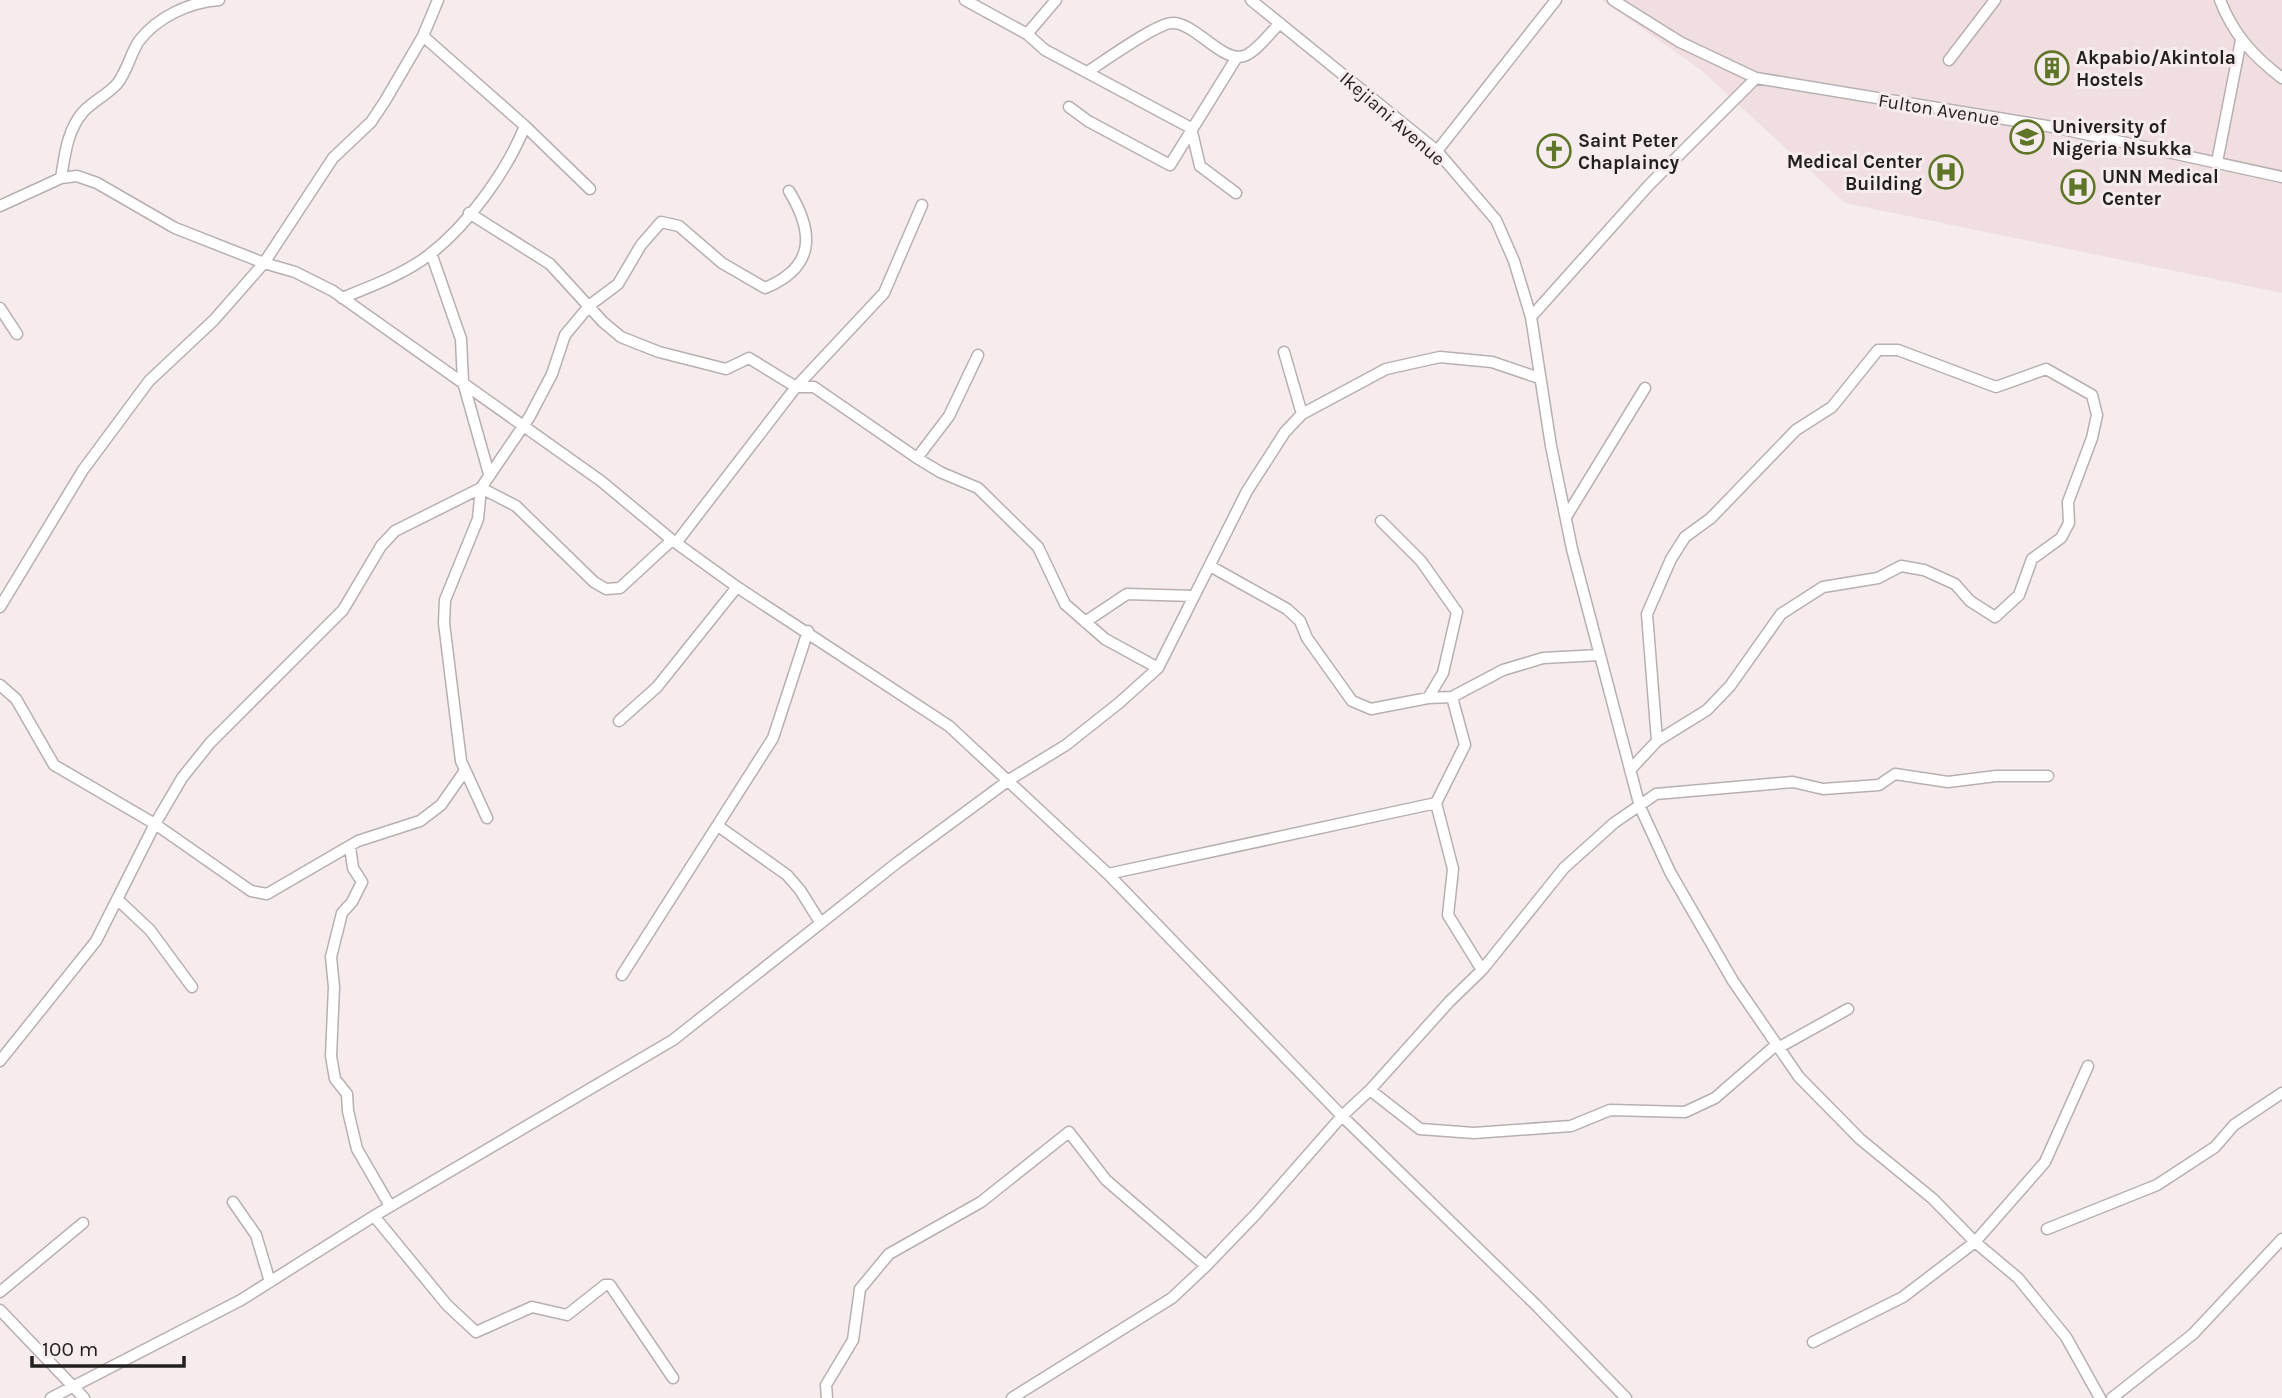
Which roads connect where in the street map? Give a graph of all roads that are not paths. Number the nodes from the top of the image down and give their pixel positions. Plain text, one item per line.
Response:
1 (219, 0) edge
2 (438, 0) edge
3 (965, 0) edge
4 (1056, 0) edge
5 (1251, 0) edge
6 (1556, 0) edge
7 (1613, 0) edge
8 (1995, 0) edge
9 (2220, 0) edge
10 (1280, 23) junction
11 (1027, 34) junction
12 (423, 36) junction
13 (2241, 40) junction
14 (1237, 57) junction
15 (1949, 60) dead end
16 (1087, 72) junction
17 (1756, 78) junction
18 (2282, 78) edge
19 (1069, 107) dead end
20 (525, 126) junction
21 (1191, 128) junction
22 (1437, 152) junction
23 (2217, 162) junction
24 (2282, 177) edge
25 (61, 178) junction
26 (590, 189) dead end
27 (789, 191) dead end
28 (1236, 193) dead end
29 (922, 205) dead end
30 (0, 206) edge
31 (469, 213) junction
32 (431, 253) junction
33 (264, 263) junction
34 (342, 298) junction
35 (590, 305) junction
36 (0, 308) edge
37 (1531, 317) junction
38 (17, 334) dead end
39 (1284, 352) dead end
40 (978, 355) dead end
41 (1539, 378) junction
42 (463, 382) junction
43 (796, 387) junction
44 (1645, 388) dead end
45 (1302, 414) junction
46 (522, 426) junction
47 (916, 458) junction
48 (489, 474) junction
49 (481, 488) junction
50 (1566, 517) junction
51 (1381, 521) dead end
52 (674, 542) junction
53 (1210, 566) junction
54 (737, 587) junction
55 (1194, 596) junction
56 (0, 607) edge
57 (1085, 622) junction
58 (808, 631) junction
59 (1600, 654) junction
60 (1158, 668) junction
61 (0, 685) edge
62 (1451, 697) junction
63 (1428, 698) junction
64 (620, 721) dead end
65 (1657, 741) junction
66 (1630, 770) junction
67 (464, 772) junction
68 (2048, 776) dead end
69 (1009, 780) junction
70 (1436, 803) junction
71 (1640, 807) junction
72 (487, 818) dead end
73 (155, 824) junction
74 (718, 826) junction
75 (349, 847) junction
76 (1108, 874) junction
77 (118, 900) junction
78 (820, 922) junction
79 (1482, 970) junction
80 (622, 975) dead end
81 (192, 987) dead end
82 (1848, 1009) dead end
83 (1776, 1045) junction
84 (0, 1061) edge
85 (2088, 1066) dead end
86 (1370, 1090) junction
87 (2282, 1093) edge
88 (1342, 1116) junction
89 (233, 1202) dead end
90 (390, 1206) junction
91 (374, 1216) junction
92 (83, 1223) dead end
93 (2047, 1229) dead end
94 (2282, 1239) edge
95 (1975, 1241) junction
96 (1206, 1266) junction
97 (270, 1282) junction
98 (0, 1292) edge
99 (0, 1310) edge
100 (1813, 1342) dead end
101 (673, 1378) dead end
102 (75, 1387) junction
103 (51, 1398) edge
104 (84, 1398) edge
105 (93, 1398) edge
106 (827, 1398) edge
107 (1012, 1398) edge
108 (1626, 1398) edge
109 (2100, 1398) edge
110 (2112, 1398) edge

1 - 25 street
2 - 12 street
3 - 11 street
4 - 11 street
5 - 10 street, Ikejiani Avenue
6 - 22 street
7 - 17 street, Fulton Avenue
8 - 15 street
9 - 13 street
10 - 14 street
10 - 22 street, Ikejiani Avenue
11 - 16 street
12 - 20 street
12 - 33 street
13 - 18 street
13 - 23 street
14 - 16 street
14 - 21 street
16 - 21 street
17 - 23 street, Fulton Avenue
17 - 37 street
19 - 21 street
20 - 26 street
20 - 31 street
21 - 28 street
22 - 37 street, Ikejiani Avenue
23 - 24 street, Fulton Avenue
25 - 30 street
25 - 33 street
27 - 35 street
29 - 43 street
31 - 32 street
31 - 35 street
32 - 34 street
32 - 42 street
33 - 34 street
33 - 56 street
34 - 42 street
35 - 43 street
35 - 46 street
36 - 38 street
37 - 41 street, Ikejiani Avenue
39 - 45 street
40 - 47 street
41 - 45 street
41 - 50 street, Ikejiani Avenue
42 - 46 street
42 - 48 street
43 - 47 street
43 - 52 street
44 - 50 street
45 - 53 street
46 - 48 street
46 - 52 street
47 - 57 street
48 - 49 street
49 - 52 street
49 - 67 street
49 - 73 street
50 - 59 street, Ikejiani Avenue
51 - 63 street
52 - 54 street
53 - 55 street
53 - 63 street
54 - 58 street
54 - 64 street
55 - 57 street
55 - 60 street
57 - 60 street
58 - 69 street
58 - 74 street
59 - 62 street
59 - 66 street, Ikejiani Avenue
60 - 69 street
61 - 73 street
62 - 63 street
62 - 70 street
65 - 65 street
65 - 66 street
66 - 71 street, Ikejiani Avenue
67 - 72 street
67 - 75 street
68 - 71 street
69 - 76 street
69 - 78 street
70 - 76 street
70 - 79 street
71 - 79 street
71 - 83 street, Ikejiani Avenue
73 - 75 street
73 - 77 street
74 - 78 street
74 - 80 street
75 - 90 street
76 - 88 street
77 - 81 street
77 - 84 street
78 - 90 street
79 - 86 street
82 - 83 street
83 - 86 street
83 - 95 street, Ikejiani Avenue
85 - 95 street
86 - 88 street
87 - 93 street
88 - 96 street
88 - 108 street
89 - 97 street
90 - 91 street
91 - 97 street
91 - 101 street
92 - 98 street
94 - 110 street
95 - 100 street
95 - 109 street, Ikejiani Avenue
96 - 106 street
96 - 107 street
97 - 102 street
99 - 102 street
102 - 103 street
102 - 104 street
102 - 105 street

